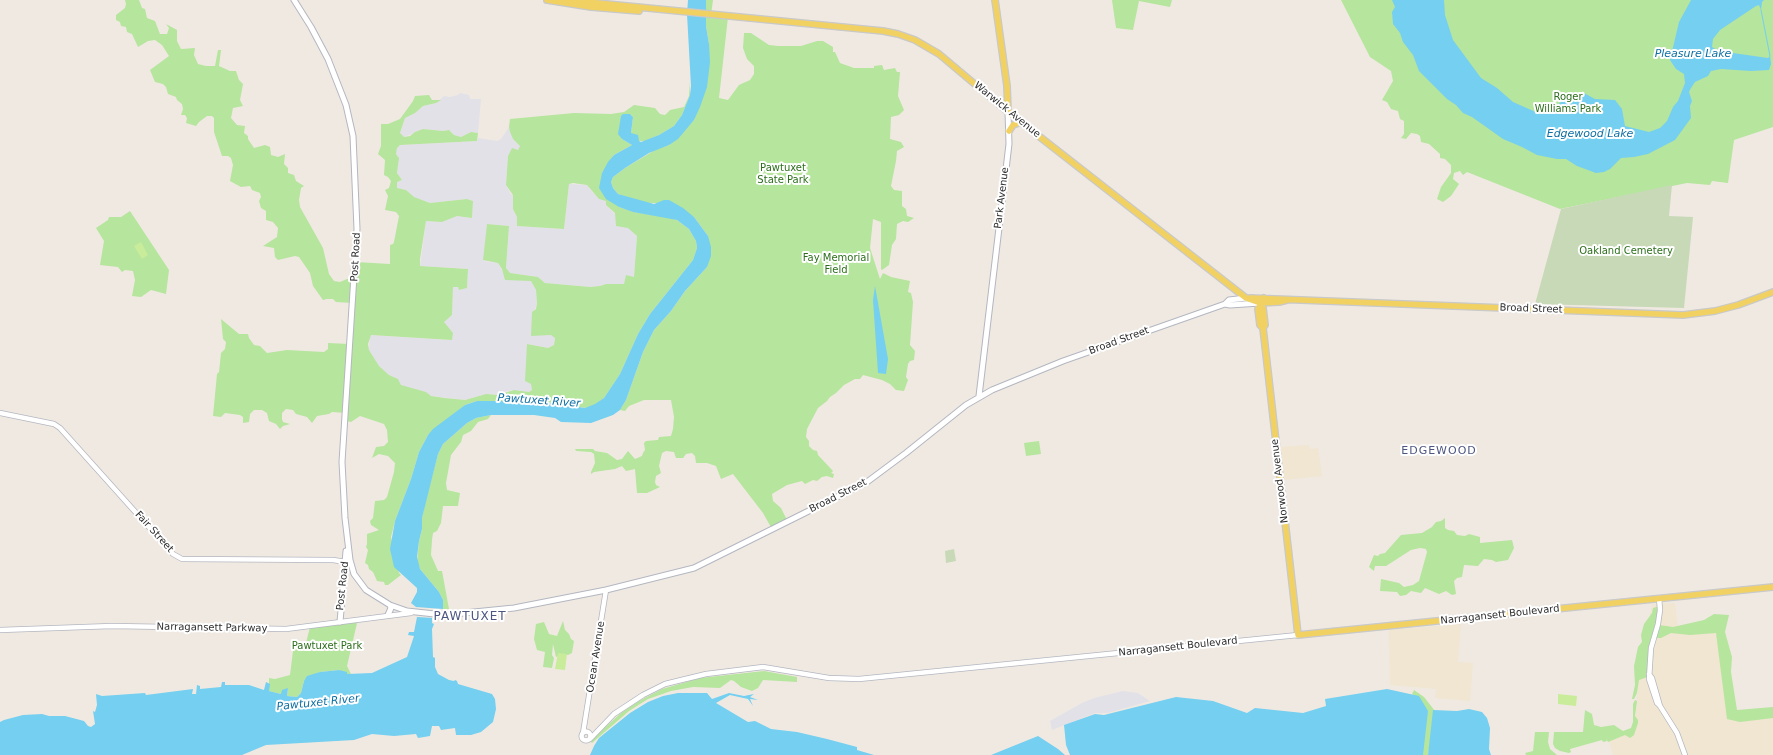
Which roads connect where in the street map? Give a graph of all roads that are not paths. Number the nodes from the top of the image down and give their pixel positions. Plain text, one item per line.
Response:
1 (294, 0) edge
2 (547, 0) edge
3 (566, 0) edge
4 (995, 0) edge
5 (560, 1) edge
6 (686, 13) junction
7 (1008, 112) junction
8 (1021, 122) junction
9 (1009, 131) junction
10 (1773, 292) edge
11 (1246, 298) junction
12 (1262, 302) junction
13 (1225, 304) junction
14 (979, 396) junction
15 (0, 413) edge
16 (346, 526) junction
17 (346, 562) junction
18 (1773, 587) edge
19 (606, 590) junction
20 (1659, 598) junction
21 (390, 604) junction
22 (416, 613) junction
23 (424, 613) joint
24 (388, 615) junction
25 (340, 622) junction
26 (0, 630) edge
27 (1298, 635) junction
28 (585, 724) junction
29 (598, 729) junction
30 (589, 732) junction
31 (583, 734) junction
32 (590, 739) junction
33 (1685, 755) edge

1 - 16 main road, Post Road
2 - 5 main road
3 - 6 main road
4 - 7 main road, Park Avenue
5 - 6 main road
6 - 7 main road, Warwick Avenue
7 - 8 main road, Warwick Avenue
7 - 9 main road, Park Avenue
8 - 9 main road
8 - 11 main road, Warwick Avenue
9 - 14 main road, Park Avenue
10 - 12 main road, Broad Street
11 - 12 main road, Broad Street
11 - 13 main road, Broad Street
12 - 13 main road, Broad Street
12 - 27 main road, Norwood Avenue
13 - 14 main road, Broad Street
14 - 19 main road, Broad Street
15 - 17 street, Fair Street
16 - 17 main road, Post Road
16 - 21 main road, Post Road
17 - 25 main road, Post Road
18 - 20 main road, Narragansett Boulevard
19 - 23 main road, Broad Street
19 - 28 street, Ocean Avenue
20 - 27 main road, Narragansett Boulevard
20 - 33 street
21 - 22 main road, Post Road
21 - 24 main road
22 - 23 main road, Narragansett Parkway
22 - 24 street, Narragansett Parkway
24 - 25 street, Narragansett Parkway
25 - 26 street, Narragansett Parkway
27 - 29 street, Narragansett Boulevard
28 - 30 street, Ocean Avenue
28 - 31 street, Ocean Avenue
29 - 30 street, Narragansett Boulevard
29 - 32 street, Narragansett Boulevard
30 - 31 street
30 - 32 street, Ocean Avenue
31 - 32 street

